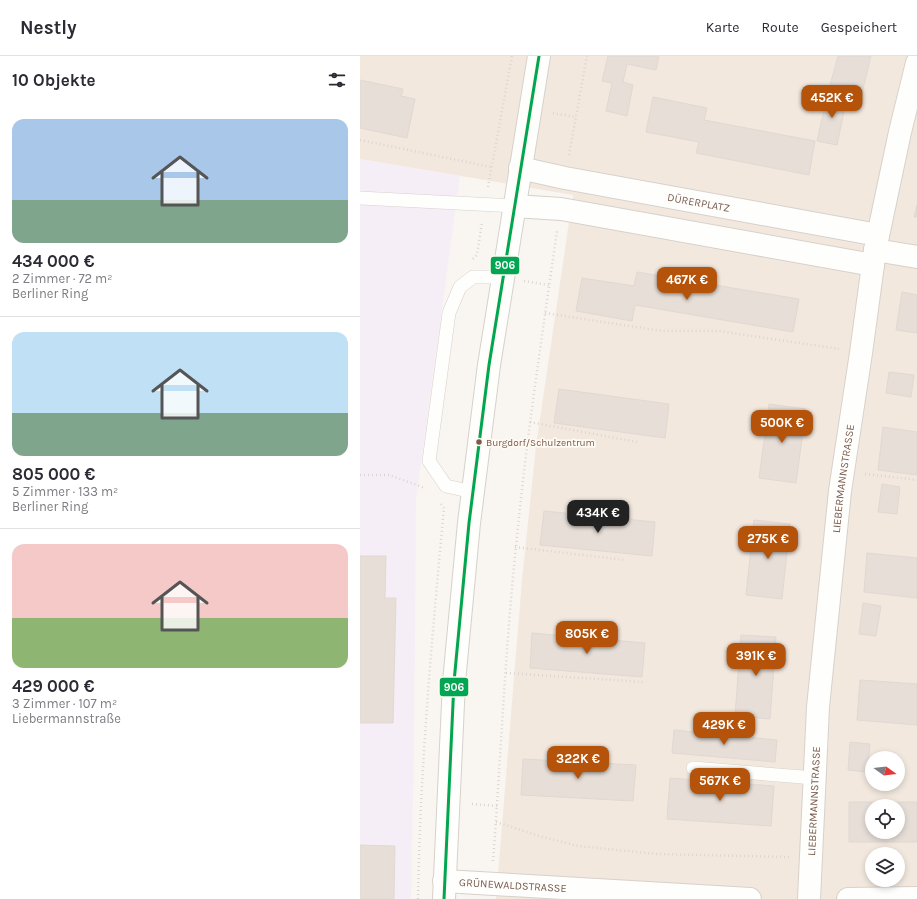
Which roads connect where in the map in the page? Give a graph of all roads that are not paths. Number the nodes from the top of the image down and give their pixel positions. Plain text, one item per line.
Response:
1 (539, 56) edge
2 (917, 63) edge
3 (520, 168) junction
4 (360, 198) edge
5 (514, 206) junction
6 (875, 250) junction
7 (917, 257) edge
8 (503, 277) junction
9 (473, 492) junction
10 (693, 768) dead end
11 (815, 778) junction
12 (444, 890) edge
13 (917, 898) edge
14 (750, 899) edge
15 (809, 899) edge
16 (848, 899) edge

1 - 3 street
2 - 6 street, LIEBERMANNSTRASSE
3 - 5 street
3 - 6 street, DÜRERPLATZ
4 - 5 lane
5 - 6 street
5 - 8 street
6 - 7 street
6 - 11 street, LIEBERMANNSTRASSE
8 - 9 street
8 - 9 lane
9 - 12 street
10 - 11 lane
11 - 15 street, LIEBERMANNSTRASSE
12 - 14 street, GRÜNEWALDSTRASSE
13 - 16 street

